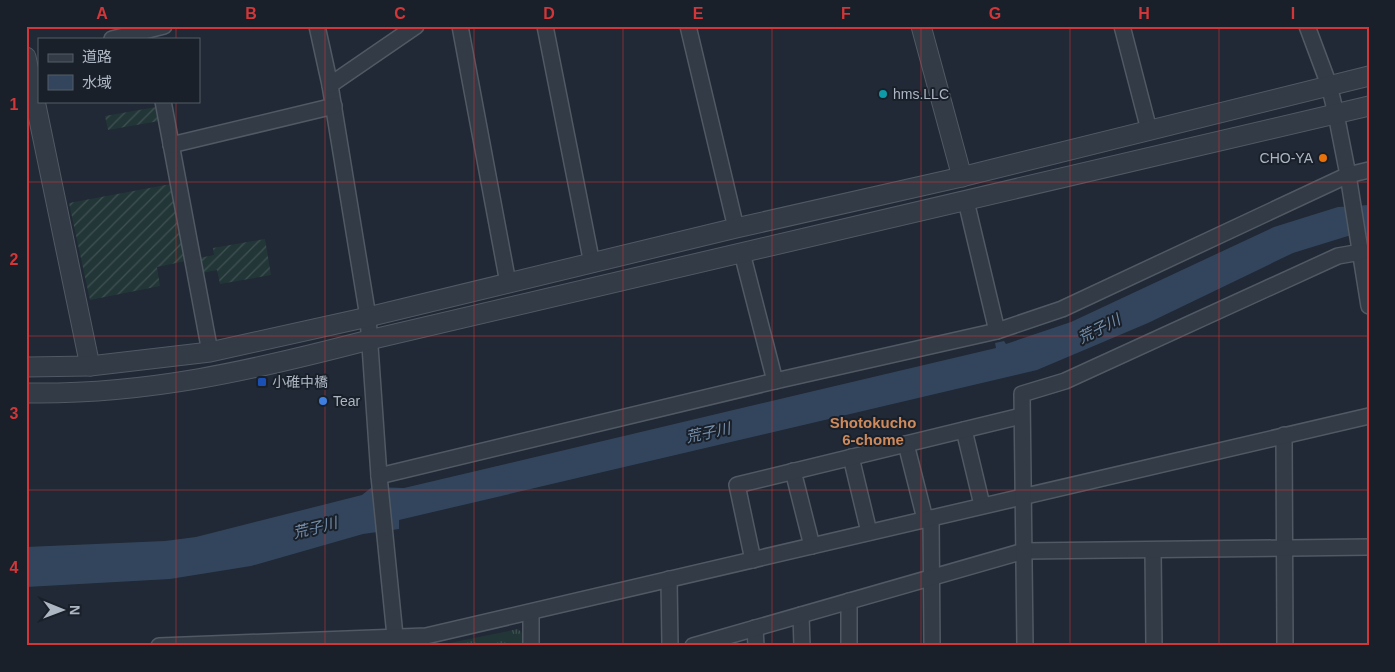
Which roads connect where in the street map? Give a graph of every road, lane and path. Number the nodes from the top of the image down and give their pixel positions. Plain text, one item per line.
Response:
1 (317, 26) edge
2 (416, 26) edge
3 (460, 26) edge
4 (545, 26) edge
5 (688, 26) edge
6 (921, 26) edge
7 (1122, 26) edge
8 (1307, 26) edge
9 (155, 32) edge
10 (118, 38) edge
11 (26, 58) edge
12 (1369, 76) edge
13 (1329, 84) junction
14 (330, 85) junction
15 (163, 102) edge
16 (334, 106) junction
17 (1369, 106) edge
18 (1336, 114) junction
19 (1149, 130) junction
20 (171, 146) junction
21 (1369, 170) edge
22 (1348, 175) junction
23 (962, 177) junction
24 (966, 201) junction
25 (736, 228) junction
26 (1360, 247) junction
27 (742, 253) junction
28 (592, 264) junction
29 (508, 284) junction
30 (1369, 306) edge
31 (368, 317) junction
32 (997, 330) junction
33 (369, 340) junction
34 (210, 352) junction
35 (90, 366) junction
36 (26, 367) edge
37 (775, 381) junction
38 (26, 393) edge
39 (1021, 416) junction
40 (1369, 416) edge
41 (964, 430) junction
42 (1284, 435) junction
43 (906, 444) junction
44 (851, 457) junction
45 (793, 471) junction
46 (380, 482) junction
47 (1023, 496) junction
48 (982, 505) junction
49 (928, 518) junction
50 (869, 532) junction
51 (812, 546) junction
52 (1369, 547) edge
53 (1284, 548) junction
54 (1153, 550) junction
55 (1024, 551) junction
56 (753, 560) junction
57 (931, 578) junction
58 (669, 579) junction
59 (849, 601) junction
60 (531, 613) junction
61 (802, 615) junction
62 (755, 628) junction
63 (396, 641) edge
64 (254, 644) edge
65 (159, 646) edge
66 (531, 646) edge
67 (670, 646) edge
68 (693, 646) edge
69 (756, 646) edge
70 (802, 646) edge
71 (849, 646) edge
72 (932, 646) edge
73 (1025, 646) edge
74 (1154, 646) edge
75 (1285, 646) edge

1 - 14 street
2 - 14 street
3 - 29 street
4 - 28 street
5 - 25 street
6 - 23 street
7 - 19 street
8 - 13 street
9 - 10 street
11 - 35 street
12 - 13 street
13 - 18 street
13 - 19 street
14 - 16 street
15 - 20 street
16 - 20 street
16 - 31 street
17 - 18 street
18 - 22 street
18 - 24 street
19 - 23 street
20 - 34 street
21 - 22 street
22 - 26 street
22 - 32 street
23 - 25 street
24 - 27 street
24 - 32 street
25 - 28 street
26 - 30 street
26 - 39 street
27 - 33 street
27 - 37 street
28 - 29 street
29 - 31 street
31 - 33 street
31 - 34 street
32 - 37 street
33 - 38 street
33 - 46 street
34 - 35 street
35 - 36 street
37 - 46 street
39 - 41 street
39 - 47 street
40 - 42 street
41 - 43 street
41 - 48 street
42 - 47 street
42 - 53 street
43 - 44 street
43 - 49 street
44 - 45 street
44 - 50 street
45 - 51 street
45 - 56 street
46 - 63 street
47 - 48 street
47 - 55 street
48 - 49 street
49 - 50 street
49 - 57 street
50 - 51 street
51 - 56 street
52 - 53 street
53 - 54 street
53 - 75 street
54 - 55 street
54 - 74 street
55 - 57 street
55 - 73 street
56 - 58 street
57 - 59 street
57 - 72 street
58 - 60 street
58 - 67 street
59 - 61 street
59 - 71 street
60 - 63 street
60 - 66 street
61 - 62 street
61 - 70 street
62 - 68 street
62 - 69 street
63 - 64 street
64 - 65 street

